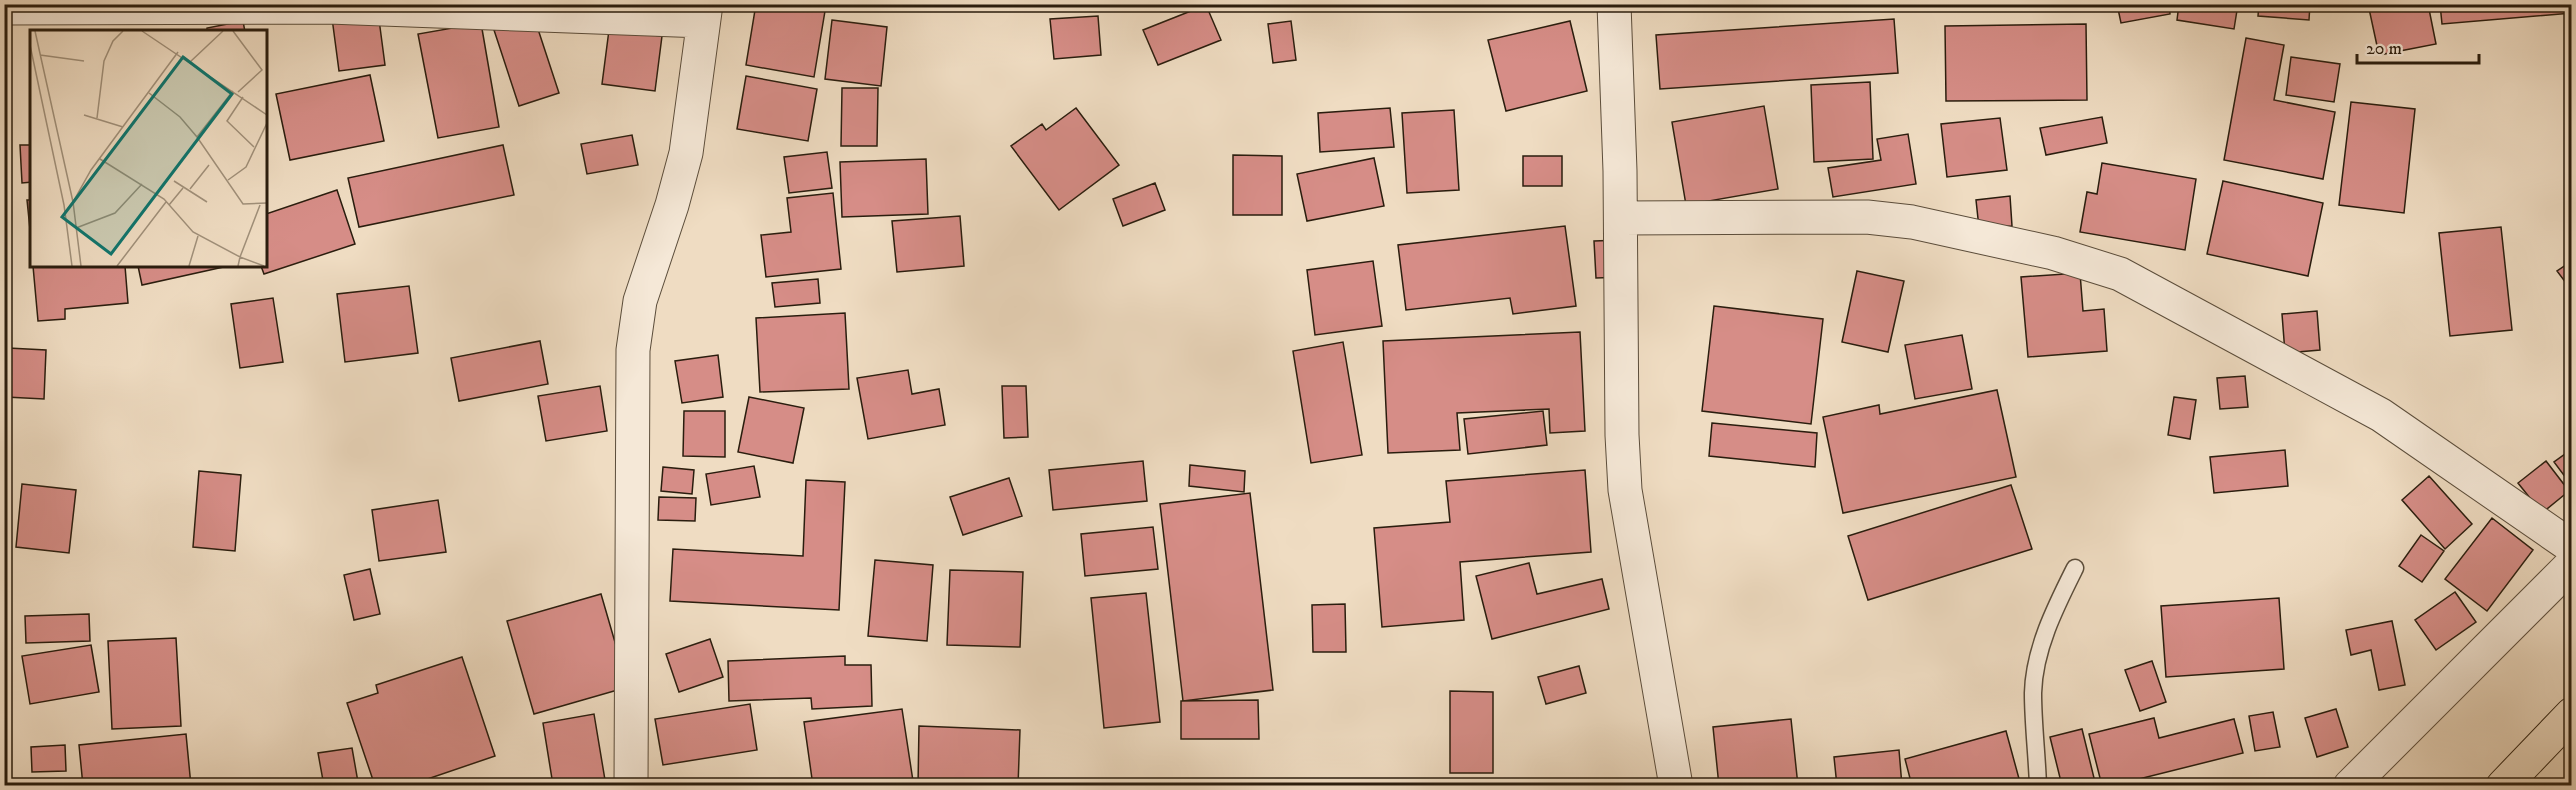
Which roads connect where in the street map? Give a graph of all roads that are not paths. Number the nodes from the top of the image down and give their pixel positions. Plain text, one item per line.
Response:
1 (1614, 4) edge
2 (4, 8) edge
3 (704, 13) edge
4 (1621, 218) junction
5 (2571, 547) edge
6 (2571, 564) edge
7 (2075, 568) dead end
8 (2571, 714) edge
9 (632, 786) edge
10 (1676, 786) edge
11 (2038, 786) edge
12 (2350, 786) edge
13 (2504, 786) edge

1 - 4 street
2 - 3 street
3 - 9 street
4 - 5 street
4 - 10 street
6 - 12 street
7 - 11 lane
8 - 13 highway

